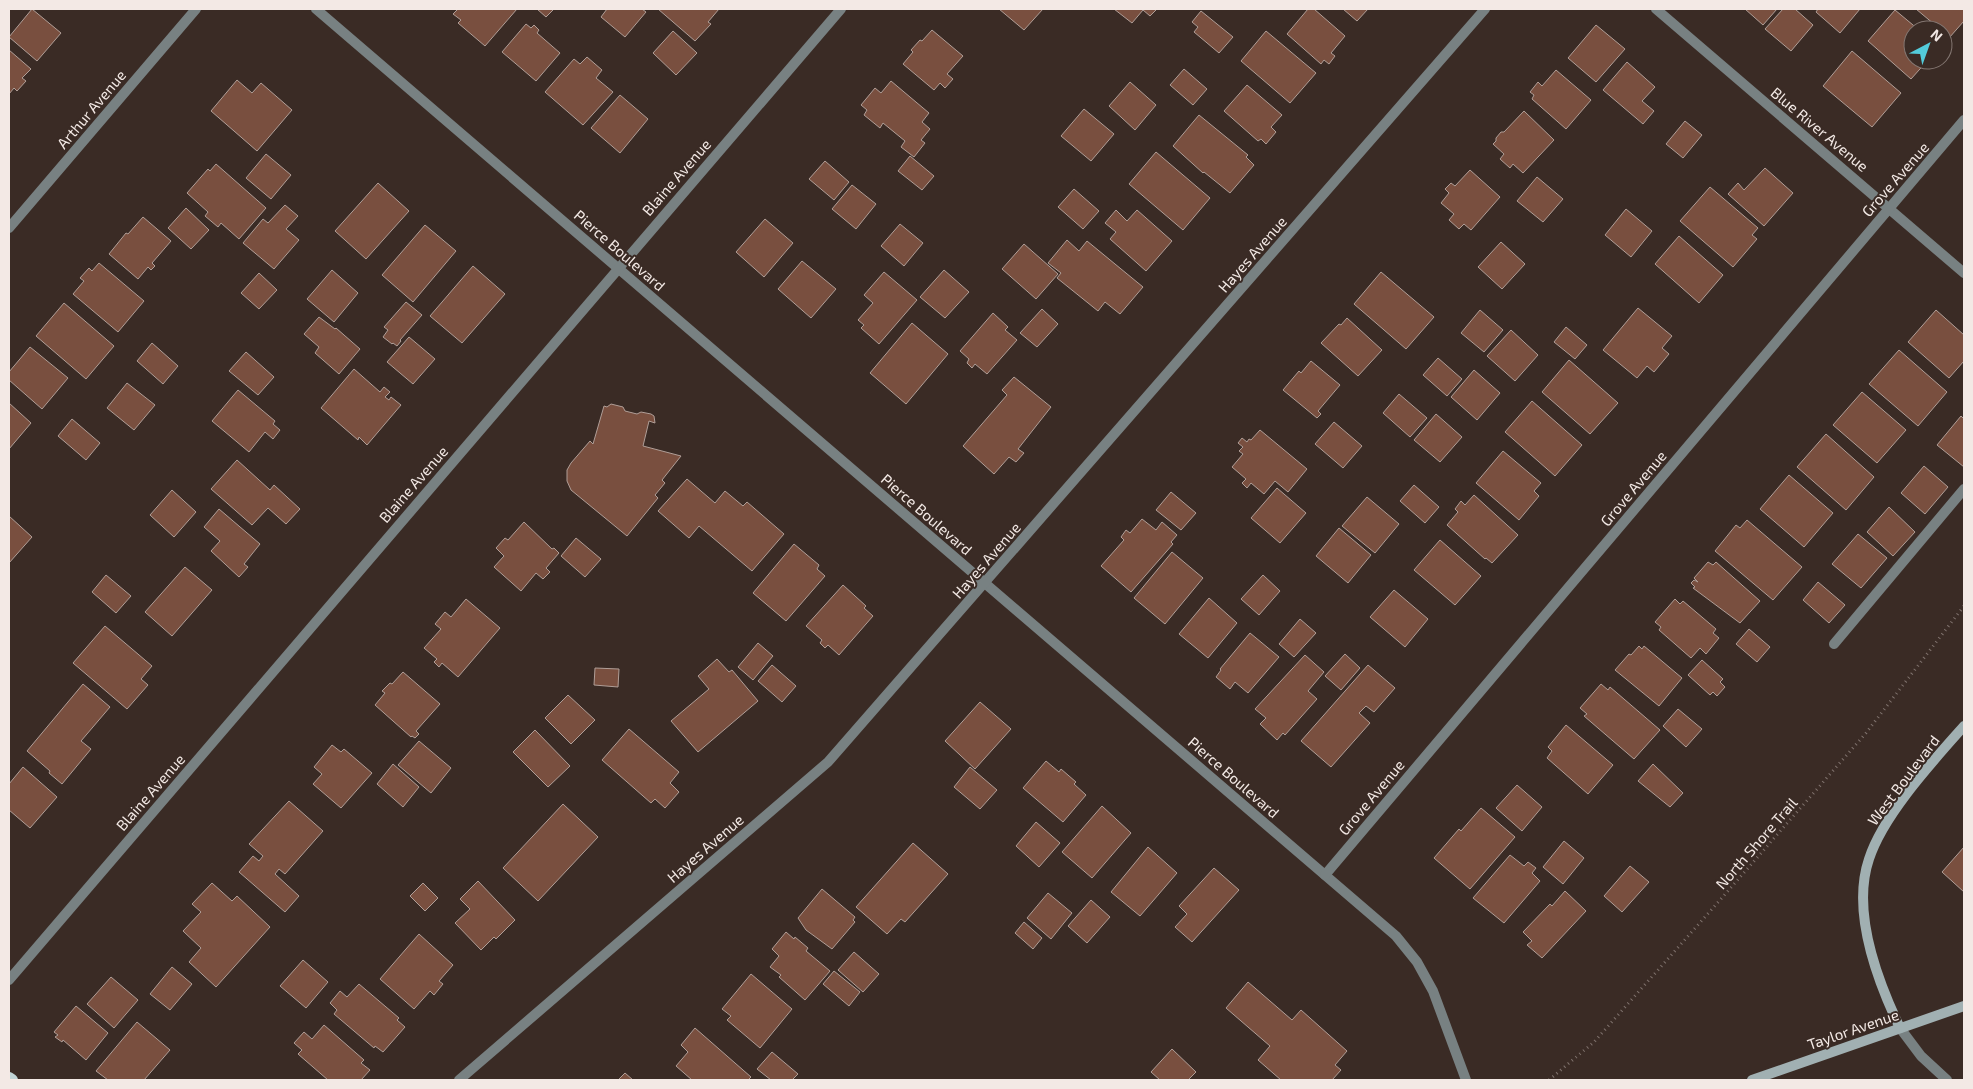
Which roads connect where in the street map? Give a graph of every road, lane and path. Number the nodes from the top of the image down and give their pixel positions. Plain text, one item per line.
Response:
1 (196, 9) edge
2 (316, 9) edge
3 (841, 9) edge
4 (1485, 9) edge
5 (1656, 9) edge
6 (1964, 120) edge
7 (1889, 208) junction
8 (9, 228) edge
9 (618, 268) junction
10 (1964, 273) edge
11 (1964, 490) edge
12 (985, 583) junction
13 (1964, 606) edge
14 (1834, 644) dead end
15 (1964, 726) edge
16 (1325, 875) junction
17 (9, 980) edge
18 (1964, 1006) edge
19 (1900, 1028) junction
20 (9, 1078) edge
21 (12, 1080) edge
22 (458, 1080) edge
23 (1466, 1080) edge
24 (1549, 1080) edge
25 (1752, 1080) edge
26 (1947, 1080) edge

1 - 8 street, Arthur Avenue
2 - 9 street, Pierce Boulevard
3 - 9 street, Blaine Avenue
4 - 12 street, Hayes Avenue
5 - 7 street, Blue River Avenue
6 - 7 street, Grove Avenue
7 - 10 street, Blue River Avenue
7 - 16 street, Grove Avenue
9 - 12 street, Pierce Boulevard
9 - 17 street, Blaine Avenue
11 - 14 street
12 - 16 street, Pierce Boulevard
12 - 22 street, Hayes Avenue
13 - 24 path, North Shore Trail
15 - 19 street, West Boulevard
16 - 23 street, Pierce Boulevard
18 - 19 street, Taylor Avenue
19 - 25 street, Taylor Avenue
19 - 26 street
20 - 21 main road

